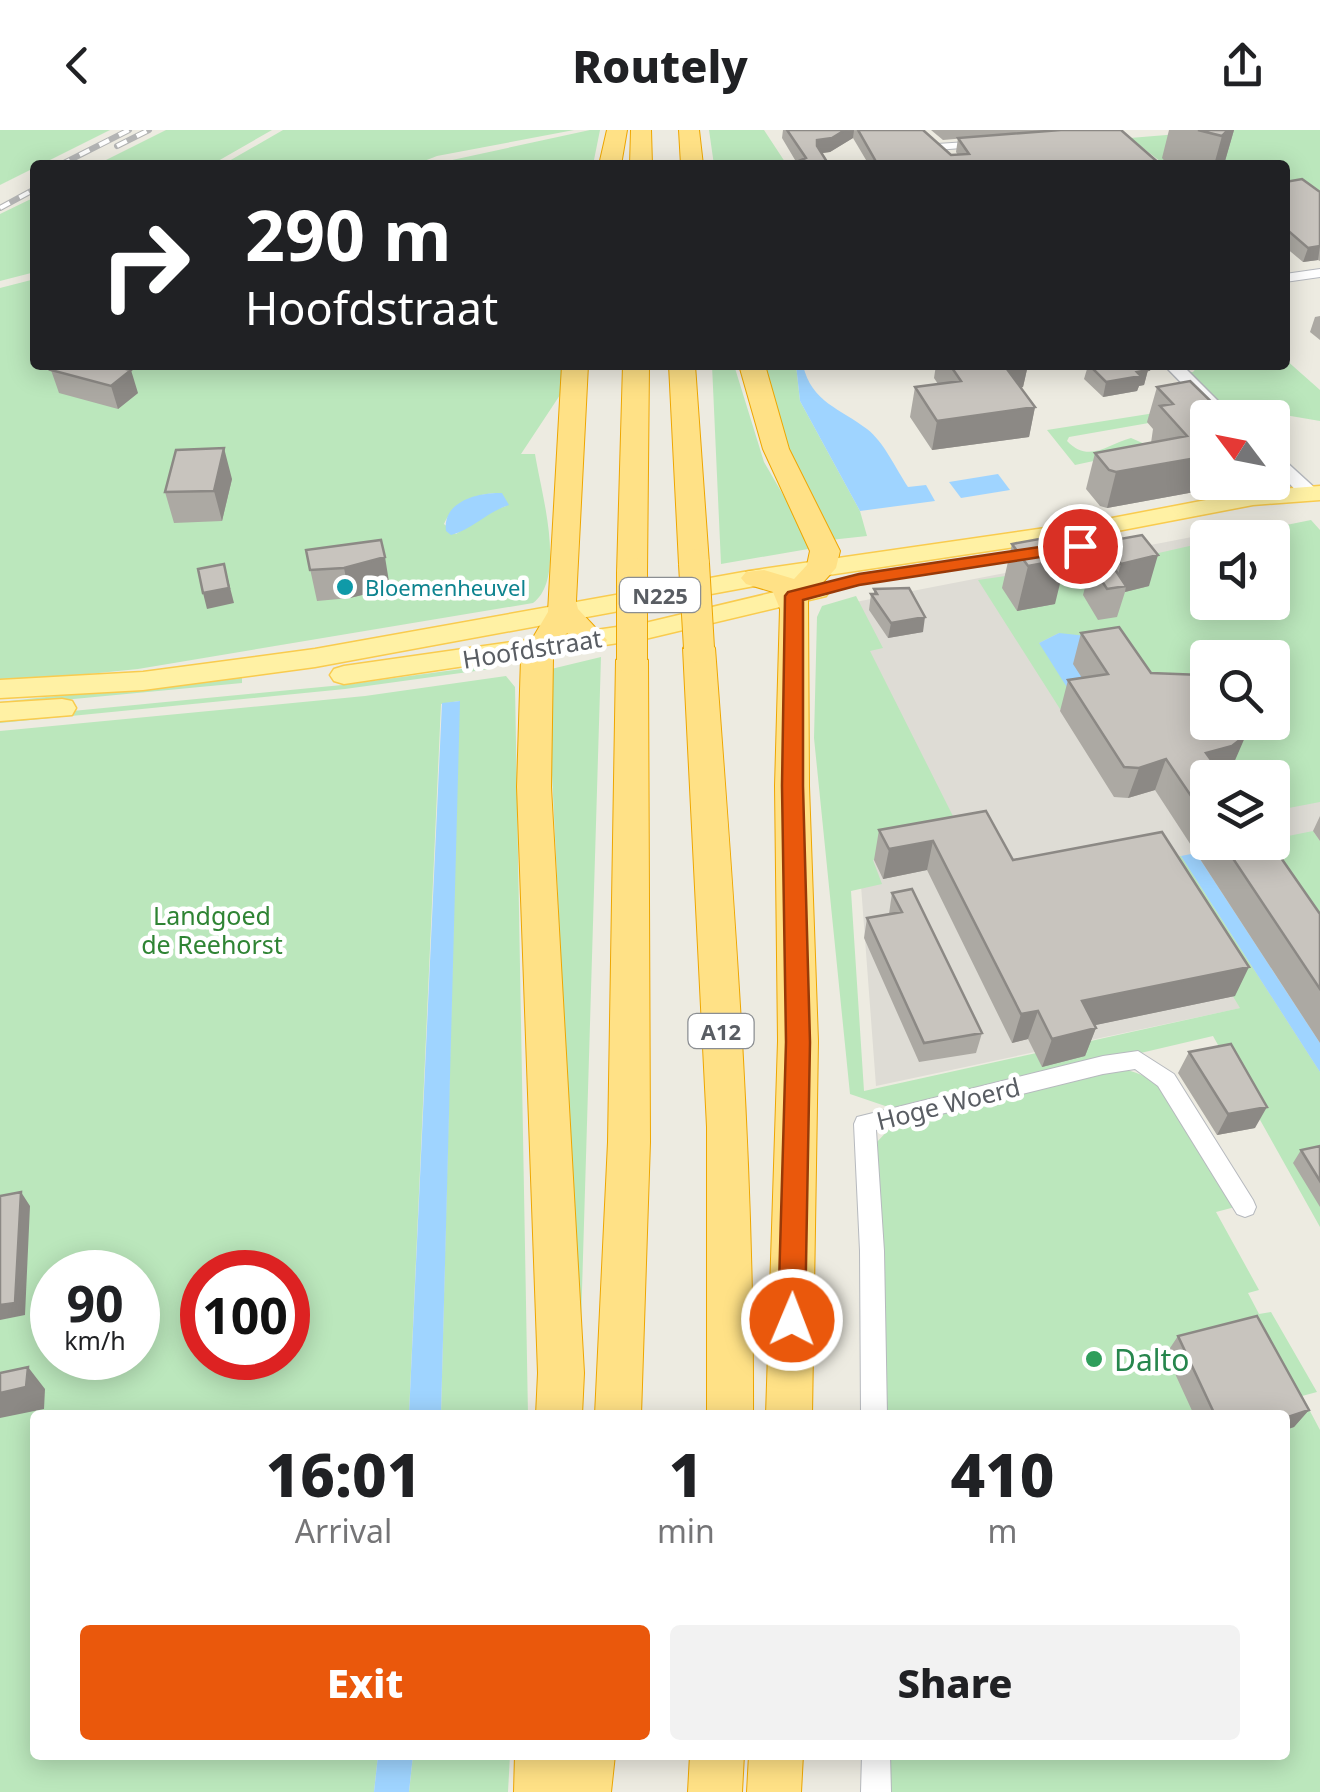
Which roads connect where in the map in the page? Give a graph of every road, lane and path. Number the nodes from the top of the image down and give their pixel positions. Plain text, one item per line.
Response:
1 (618, 130) edge
2 (641, 130) edge
3 (673, 130) edge
4 (689, 130) edge
5 (933, 143) joint
6 (992, 143) edge
7 (611, 160) edge
8 (640, 160) edge
9 (673, 160) edge
10 (692, 160) edge
11 (951, 160) edge
12 (1290, 266) edge
13 (1320, 273) edge
14 (1303, 276) junction
15 (1290, 277) edge
16 (575, 370) edge
17 (636, 370) edge
18 (682, 370) edge
19 (753, 370) edge
20 (1177, 370) edge
21 (1208, 400) edge
22 (1290, 475) edge
23 (1307, 495) edge
24 (829, 561) junction
25 (756, 578) junction
26 (794, 596) junction
27 (563, 612) junction
28 (592, 640) junction
29 (541, 648) junction
30 (0, 689) edge
31 (0, 712) edge
32 (1245, 1206) dead end
33 (559, 1410) edge
34 (618, 1410) edge
35 (730, 1410) edge
36 (789, 1410) edge
37 (874, 1410) edge
38 (542, 1760) edge
39 (587, 1760) edge
40 (716, 1760) edge
41 (776, 1760) edge
42 (876, 1760) edge
43 (541, 1792) edge
44 (584, 1792) edge
45 (714, 1792) edge
46 (774, 1792) edge
47 (876, 1792) edge

1 - 7 highway
2 - 8 highway
3 - 9 highway
4 - 10 highway
5 - 6 street
5 - 11 street
12 - 14 street
13 - 14 street
14 - 15 street
16 - 27 highway
17 - 34 highway, bridge
18 - 35 highway, A12, bridge
19 - 24 highway
20 - 21 street
22 - 23 street
23 - 24 main road, Hoofdstraat / N225
23 - 26 main road, Hoofdstraat / N225
24 - 25 main road, Hoofdstraat / N225
24 - 26 highway
25 - 26 highway
25 - 27 main road, Hoofdstraat / N225
26 - 28 main road, Hoofdstraat / N225
26 - 36 highway
27 - 28 highway
27 - 29 highway
27 - 30 main road, Hoofdstraat
28 - 29 main road, Hoofdstraat / N225
29 - 31 main road, Hoofdstraat
29 - 33 highway
32 - 37 street, Hoge Woerd
38 - 43 highway
39 - 44 highway
40 - 45 highway
41 - 46 highway
42 - 47 street

